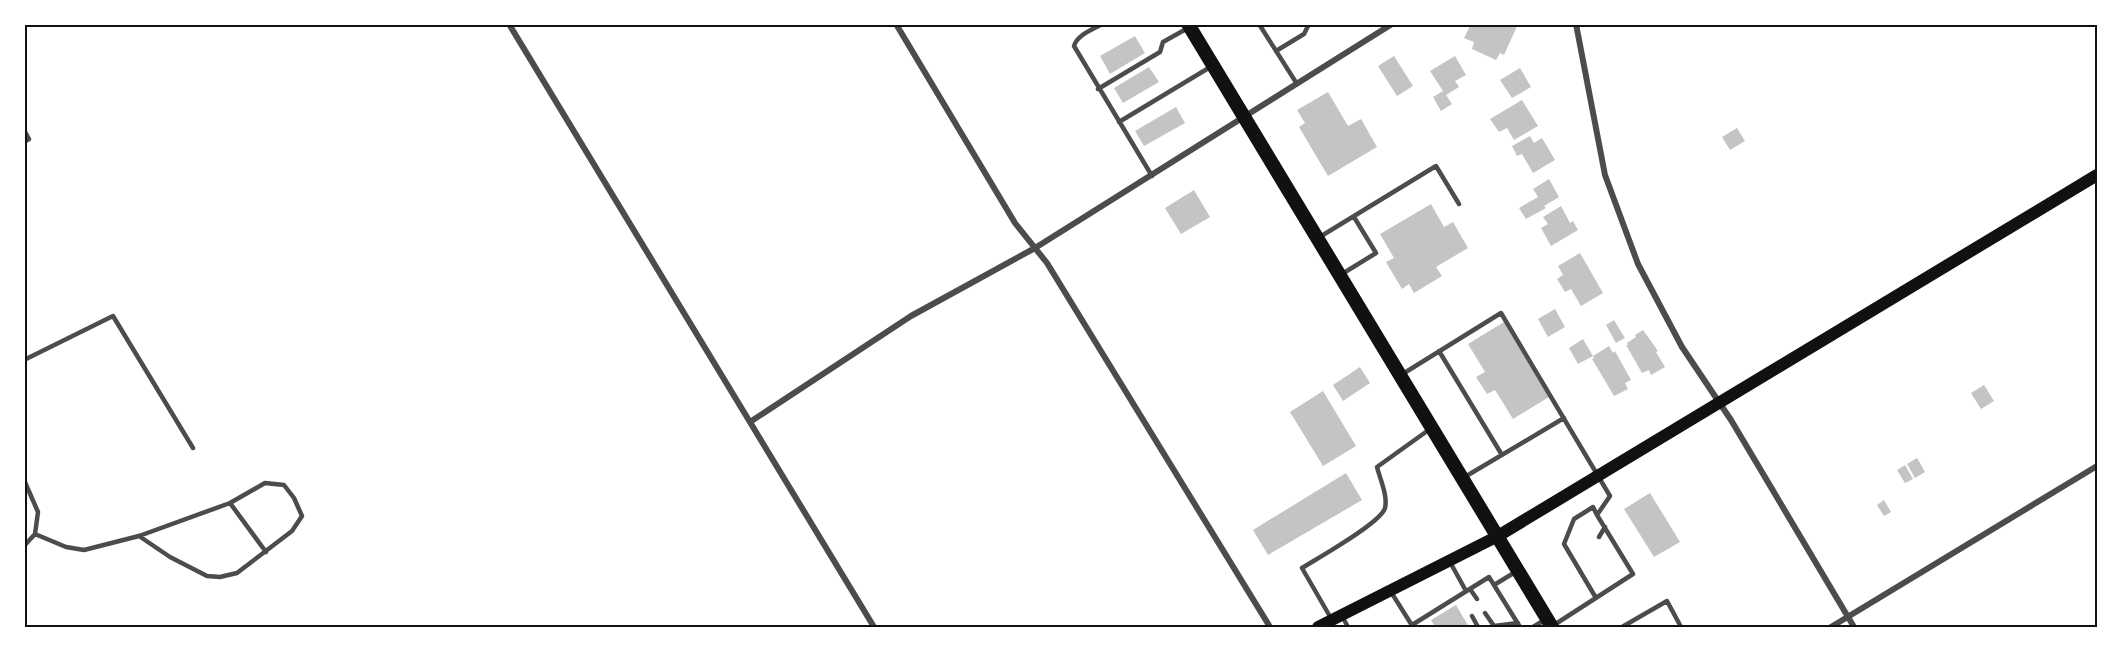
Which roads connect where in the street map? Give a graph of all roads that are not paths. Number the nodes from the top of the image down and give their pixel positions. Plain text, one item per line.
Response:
1 (509, 24) edge
2 (896, 24) edge
3 (1102, 24) edge
4 (1259, 24) edge
5 (1309, 24) edge
6 (1392, 24) edge
7 (1576, 24) edge
8 (1189, 25) edge
9 (1276, 51) junction
10 (1213, 65) junction
11 (1297, 84) junction
12 (1098, 89) junction
13 (1244, 117) junction
14 (1119, 122) junction
15 (24, 130) edge
16 (24, 142) edge
17 (2097, 175) edge
18 (1152, 176) junction
19 (1459, 204) dead end
20 (1354, 217) junction
21 (1318, 239) junction
22 (1035, 248) junction
23 (1340, 275) junction
24 (1438, 351) junction
25 (24, 360) edge
26 (1400, 375) junction
27 (1720, 402) junction
28 (1564, 418) junction
29 (750, 422) junction
30 (1432, 428) junction
31 (193, 448) dead end
32 (1502, 455) junction
33 (2097, 466) edge
34 (1599, 475) junction
35 (1463, 479) junction
36 (24, 480) edge
37 (230, 503) junction
38 (1597, 515) junction
39 (1605, 527) junction
40 (35, 534) junction
41 (139, 536) junction
42 (1498, 536) junction
43 (1599, 537) dead end
44 (24, 546) edge
45 (266, 552) junction
46 (1450, 561) junction
47 (1518, 570) junction
48 (1494, 585) junction
49 (1468, 590) junction
50 (1391, 592) junction
51 (1460, 595) junction
52 (1596, 598) junction
53 (1477, 599) dead end
54 (1464, 601) dead end
55 (1485, 613) dead end
56 (1472, 616) dead end
57 (1848, 617) junction
58 (1340, 621) edge
59 (1550, 624) edge
60 (1519, 625) edge
61 (1412, 626) edge
62 (1491, 626) edge
63 (874, 627) edge
64 (1270, 627) edge
65 (1318, 627) edge
66 (1478, 627) edge
67 (1533, 627) edge
68 (1622, 627) edge
69 (1681, 627) edge
70 (1831, 627) edge
71 (1854, 627) edge

1 - 29 street
2 - 22 street
3 - 12 lane
4 - 9 lane
5 - 9 lane
6 - 11 street
7 - 27 street
8 - 10 main road
8 - 12 lane
9 - 11 lane
10 - 13 main road
10 - 14 lane
11 - 13 street
12 - 14 lane
13 - 18 street
13 - 21 main road
14 - 18 lane
15 - 16 lane
17 - 27 main road
18 - 22 street
19 - 20 lane
20 - 21 lane
20 - 23 lane
21 - 23 main road
22 - 29 street
22 - 64 street
23 - 26 main road
24 - 26 lane
24 - 28 lane
24 - 32 lane
25 - 31 lane
26 - 30 main road
27 - 34 main road
27 - 57 street
28 - 32 lane
28 - 34 lane
29 - 63 street
30 - 35 main road
30 - 58 lane
32 - 35 lane
33 - 57 street
34 - 38 lane
34 - 42 main road
35 - 42 main road
36 - 40 lane
37 - 41 lane
37 - 45 lane
37 - 45 lane
38 - 39 lane
38 - 52 lane
39 - 43 lane
39 - 52 lane
40 - 41 lane
40 - 44 lane
41 - 45 lane
42 - 46 main road
42 - 47 main road
46 - 49 lane
46 - 50 main road
47 - 48 lane
47 - 59 main road
48 - 49 lane
48 - 60 lane
49 - 51 lane
49 - 53 lane
50 - 58 main road
50 - 61 lane
51 - 54 lane
51 - 61 lane
52 - 59 lane
55 - 62 lane
56 - 66 lane
57 - 70 street
57 - 71 street
58 - 65 main road
59 - 67 lane
60 - 62 lane
68 - 69 lane

